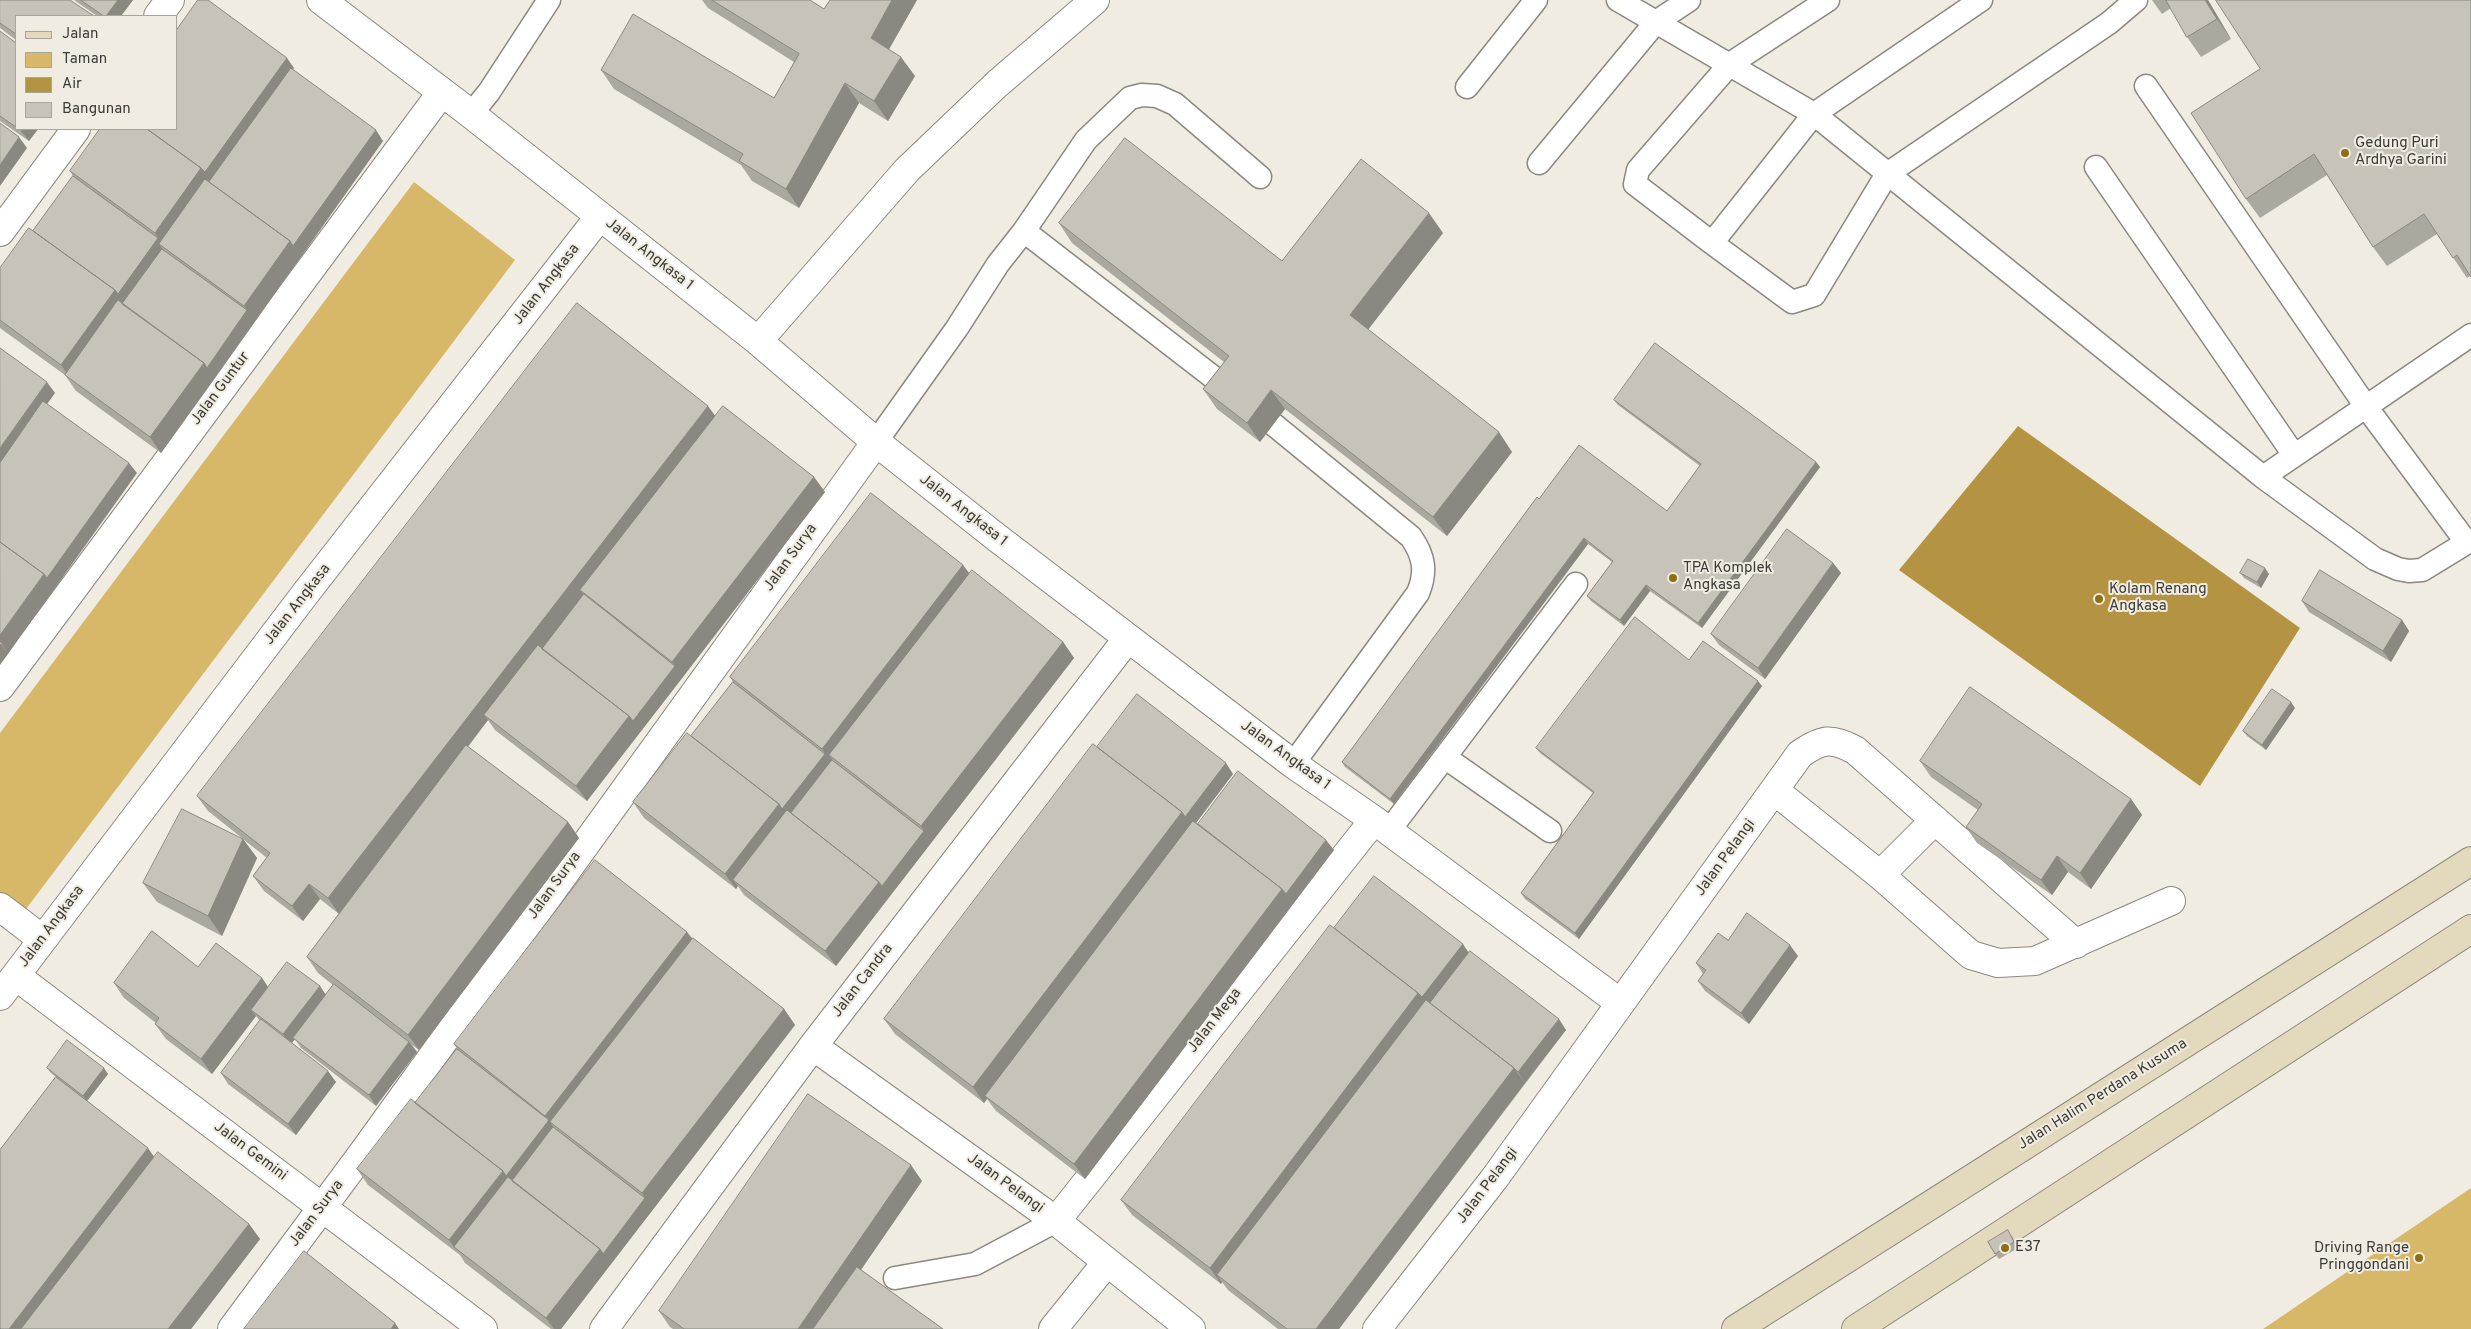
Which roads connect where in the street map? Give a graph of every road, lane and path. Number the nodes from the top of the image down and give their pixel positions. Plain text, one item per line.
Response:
1 (170, 0) edge
2 (321, 0) edge
3 (549, 0) edge
4 (1095, 0) edge
5 (1536, 0) edge
6 (1618, 0) edge
7 (1690, 0) edge
8 (1828, 0) edge
9 (1981, 0) edge
10 (2136, 0) edge
11 (159, 15) edge
12 (1656, 22) junction
13 (1730, 64) junction
14 (2146, 86) dead end
15 (1467, 87) dead end
16 (442, 92) junction
17 (471, 114) junction
18 (1814, 114) junction
19 (75, 130) edge
20 (1539, 164) dead end
21 (2096, 167) dead end
22 (1887, 174) junction
23 (1260, 177) dead end
24 (600, 216) junction
25 (1024, 231) junction
26 (0, 232) edge
27 (1712, 243) junction
28 (2471, 335) edge
29 (758, 341) junction
30 (1231, 391) edge
31 (2367, 408) junction
32 (1274, 424) edge
33 (876, 442) junction
34 (2294, 455) junction
35 (2263, 477) junction
36 (2469, 542) edge
37 (1576, 584) dead end
38 (1128, 638) junction
39 (0, 687) edge
40 (1446, 758) junction
41 (1294, 764) junction
42 (1775, 791) junction
43 (1935, 820) junction
44 (1381, 826) junction
45 (1550, 831) dead end
46 (2471, 861) edge
47 (1880, 876) junction
48 (2170, 901) dead end
49 (0, 907) edge
50 (2471, 928) edge
51 (42, 939) junction
52 (2076, 944) junction
53 (8, 986) edge
54 (1619, 1002) junction
55 (813, 1046) junction
56 (323, 1206) junction
57 (1056, 1221) junction
58 (1107, 1262) junction
59 (895, 1278) dead end
60 (232, 1329) edge
61 (483, 1329) edge
62 (604, 1329) edge
63 (1053, 1329) edge
64 (1191, 1329) edge
65 (1377, 1329) edge
66 (1736, 1329) edge
67 (1856, 1329) edge

1 - 11 street
2 - 16 street, Jalan Angkasa 1
3 - 17 lane
4 - 29 street
5 - 15 lane
6 - 12 lane
7 - 12 lane
8 - 13 lane
9 - 18 lane
10 - 22 lane
12 - 13 lane
12 - 20 lane
13 - 18 lane
13 - 27 lane
14 - 31 lane
16 - 17 street, Jalan Angkasa 1
16 - 39 street, Jalan Guntur
17 - 24 street, Jalan Angkasa 1
18 - 22 lane
18 - 27 lane
19 - 26 street
21 - 34 lane
22 - 27 lane
22 - 35 lane
23 - 25 lane
24 - 29 street, Jalan Angkasa 1
24 - 51 street, Jalan Angkasa
25 - 30 lane
25 - 33 lane
28 - 31 lane
29 - 33 street, Jalan Angkasa 1
31 - 34 lane
31 - 36 lane
32 - 41 lane
33 - 38 street, Jalan Angkasa 1
33 - 56 street, Jalan Surya
34 - 35 lane
35 - 36 lane
37 - 40 lane
38 - 41 street, Jalan Angkasa 1
38 - 55 street, Jalan Candra
40 - 44 lane
40 - 45 lane
41 - 44 street, Jalan Angkasa 1
42 - 43 street, Jalan Pelangi
42 - 47 street
42 - 54 street, Jalan Pelangi
43 - 47 street
43 - 52 street, Jalan Pelangi
44 - 54 street, Jalan Angkasa 1
44 - 57 street, Jalan Mega
46 - 66 street, Jalan Halim Perdana Kusuma
47 - 52 street
48 - 52 street
49 - 51 street
50 - 67 street
51 - 53 street, Jalan Angkasa
53 - 56 street, Jalan Gemini
54 - 65 street, Jalan Pelangi
55 - 57 street, Jalan Pelangi
55 - 62 street, Jalan Candra
56 - 60 street, Jalan Surya
56 - 61 street, Jalan Gemini
57 - 58 street, Jalan Pelangi
57 - 59 lane
58 - 63 street
58 - 64 street, Jalan Pelangi

